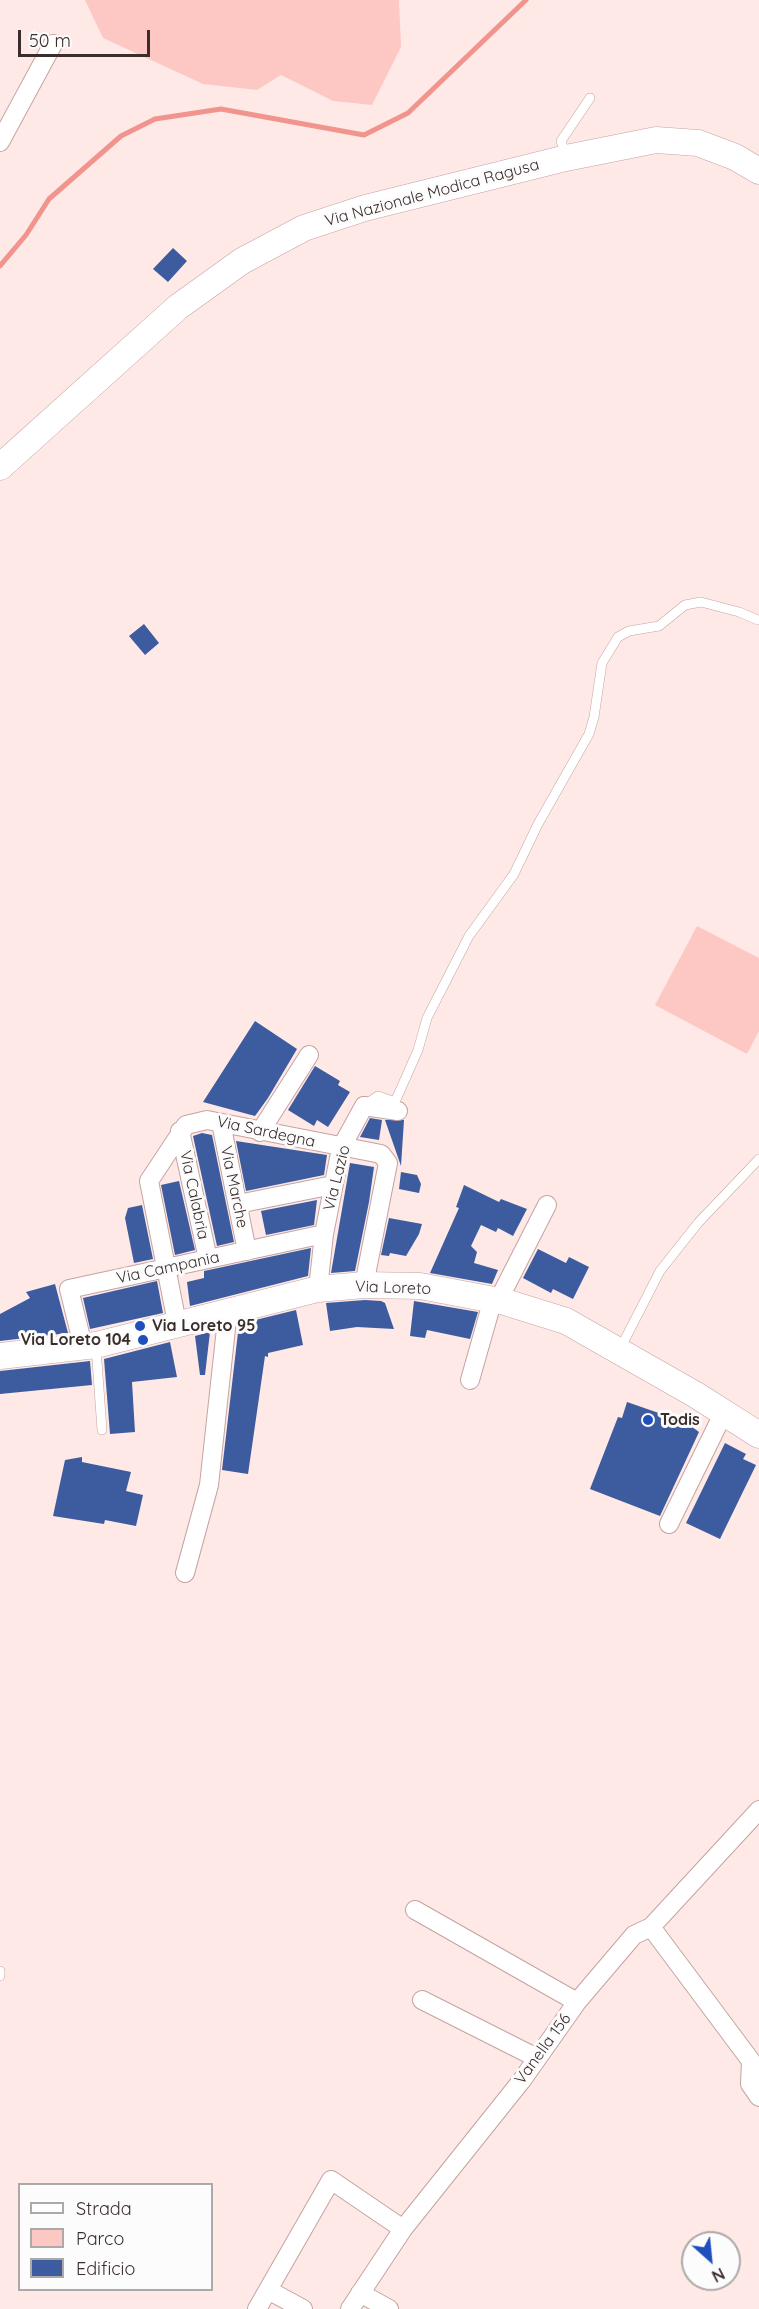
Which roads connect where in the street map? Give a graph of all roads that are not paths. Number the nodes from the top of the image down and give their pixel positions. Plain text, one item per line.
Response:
1 (53, 44) dead end
2 (590, 98) dead end
3 (0, 142) edge
4 (566, 158) junction
5 (759, 171) edge
6 (0, 467) edge
7 (758, 620) dead end
8 (309, 1055) dead end
9 (364, 1106) junction
10 (398, 1111) dead end
11 (221, 1123) junction
12 (180, 1131) junction
13 (260, 1132) junction
14 (341, 1148) junction
15 (759, 1159) edge
16 (333, 1185) junction
17 (238, 1204) junction
18 (547, 1205) dead end
19 (324, 1234) junction
20 (247, 1251) junction
21 (207, 1259) junction
22 (166, 1268) junction
23 (364, 1285) junction
24 (318, 1289) junction
25 (496, 1300) junction
26 (228, 1310) junction
27 (177, 1323) junction
28 (89, 1345) junction
29 (619, 1352) junction
30 (0, 1356) edge
31 (470, 1380) dead end
32 (724, 1412) junction
33 (102, 1430) dead end
34 (756, 1430) edge
35 (669, 1524) dead end
36 (185, 1574) dead end
37 (759, 1810) edge
38 (415, 1910) dead end
39 (651, 1928) junction
40 (0, 1971) edge
41 (0, 1976) edge
42 (422, 2000) dead end
43 (577, 2002) junction
44 (537, 2058) junction
45 (755, 2058) edge
46 (759, 2097) edge
47 (404, 2229) junction
48 (268, 2290) junction
49 (360, 2293) junction
50 (257, 2309) edge
51 (303, 2309) edge
52 (350, 2309) edge
53 (389, 2309) edge

1 - 3 street
2 - 4 lane
4 - 5 street, Via Nazionale Modica Ragusa
4 - 6 street, Via Nazionale Modica Ragusa
7 - 9 lane
8 - 13 street
9 - 10 street
9 - 14 street, Via Lazio
11 - 12 street, Via Sardegna
11 - 13 street, Via Sardegna
11 - 17 street, Via Marche
12 - 21 street, Via Calabria
12 - 22 street
13 - 14 street, Via Sardegna
14 - 16 street, Via Lazio
14 - 23 street, Via Sardegna
15 - 29 lane
16 - 17 street
16 - 19 street, Via Lazio
17 - 20 street, Via Marche
18 - 25 street
19 - 20 street, Via Campania
19 - 24 street, Via Lazio
20 - 21 street, Via Campania
21 - 22 street, Via Campania
22 - 27 street
22 - 28 street, Via Campania
23 - 24 street, Via Loreto
23 - 25 street, Via Loreto
24 - 26 street, Via Loreto
25 - 29 street, Via Loreto
25 - 31 street
26 - 27 street, Via Loreto
26 - 36 street
27 - 28 street, Via Loreto
28 - 30 street, Via Loreto
28 - 33 lane
29 - 32 street, Via Loreto
32 - 34 street, Via Loreto
32 - 35 street
37 - 39 street, Vanella 156
38 - 43 street
39 - 43 street, Vanella 156
39 - 45 street
40 - 41 lane
42 - 44 street
43 - 44 street, Vanella 156
44 - 47 street, Vanella 156
45 - 46 street
47 - 48 street
47 - 49 street, Vanella 156
48 - 50 street
48 - 51 street
49 - 52 street, Vanella 156
49 - 53 street

